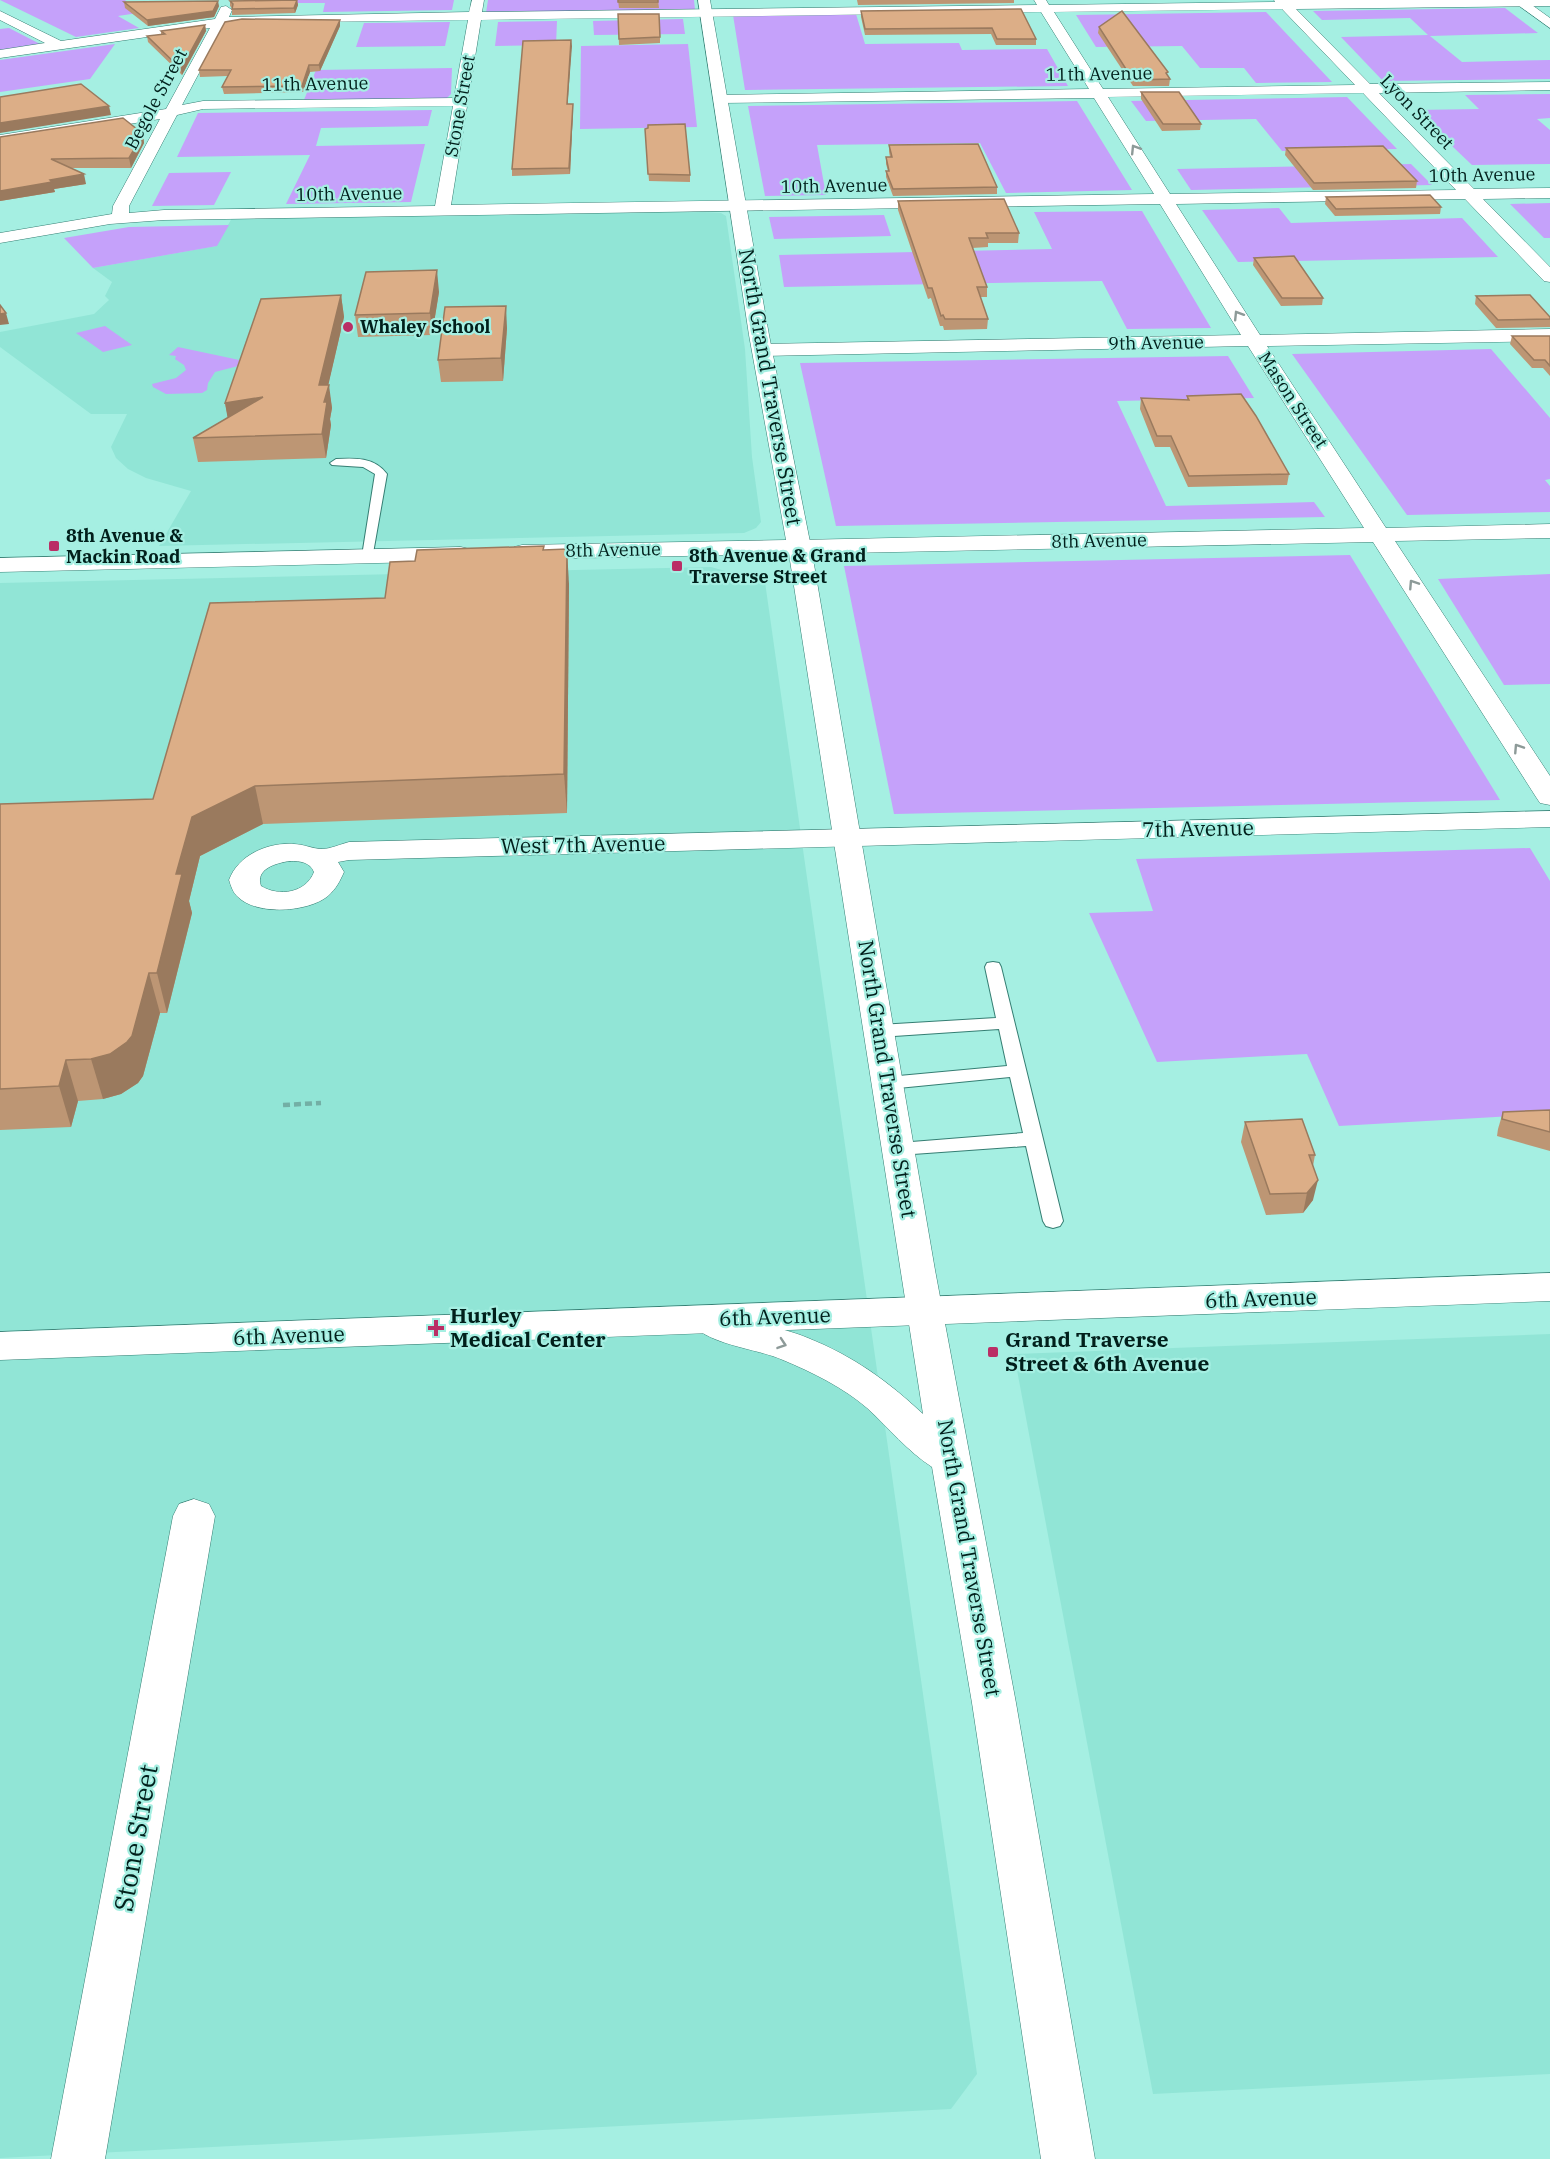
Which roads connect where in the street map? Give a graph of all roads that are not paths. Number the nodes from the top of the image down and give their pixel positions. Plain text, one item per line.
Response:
1 (231, 0) edge
2 (478, 0) edge
3 (1518, 1) edge
4 (1282, 2) edge
5 (1550, 2) edge
6 (1043, 4) edge
7 (705, 6) edge
8 (0, 15) edge
9 (475, 16) junction
10 (219, 22) junction
11 (1550, 24) edge
12 (60, 46) junction
13 (0, 54) edge
14 (1550, 86) edge
15 (1367, 89) junction
16 (1099, 93) junction
17 (720, 99) junction
18 (460, 102) junction
19 (172, 112) junction
20 (0, 140) edge
21 (1550, 193) edge
22 (1470, 195) junction
23 (1166, 200) junction
24 (738, 207) junction
25 (442, 212) junction
26 (120, 218) junction
27 (0, 238) edge
28 (1550, 277) edge
29 (1550, 335) edge
30 (1254, 341) junction
31 (762, 350) junction
32 (336, 463) dead end
33 (1550, 531) edge
34 (1381, 535) junction
35 (799, 547) junction
36 (479, 553) edge
37 (502, 553) edge
38 (368, 556) junction
39 (0, 565) edge
40 (1550, 797) edge
41 (1550, 819) edge
42 (847, 838) junction
43 (320, 858) dead end
44 (993, 967) dead end
45 (1006, 1023) junction
46 (879, 1031) junction
47 (1016, 1071) junction
48 (888, 1083) junction
49 (1033, 1139) junction
50 (899, 1149) junction
51 (1053, 1221) dead end
52 (1550, 1287) edge
53 (924, 1312) junction
54 (707, 1319) junction
55 (0, 1346) edge
56 (951, 1459) junction
57 (194, 1516) dead end
58 (78, 2159) edge
59 (1068, 2159) edge

1 - 10 street, Begole Street
2 - 9 street, Stone Street
3 - 4 street
3 - 5 street
3 - 11 street
4 - 6 street
4 - 15 street, Lyon Street
6 - 7 street
6 - 16 street, Mason Street
7 - 9 street
7 - 17 street, North Grand Traverse Street
8 - 12 street
9 - 10 street
9 - 18 street, Stone Street
10 - 12 street
10 - 19 street, Begole Street
12 - 13 street
14 - 15 street, 11th Avenue
15 - 16 street, 11th Avenue
15 - 22 street, Lyon Street
16 - 17 street, 11th Avenue
23 -> 16 street, Mason Street
17 - 24 street, North Grand Traverse Street
18 - 19 street, 11th Avenue
18 - 25 street, Stone Street
19 - 20 street, 11th Avenue
19 - 26 street, Begole Street
21 - 22 street, 10th Avenue
22 - 23 street, 10th Avenue
22 - 28 street, Lyon Street
23 - 24 street, 10th Avenue
30 -> 23 street, Mason Street
24 - 25 street, 10th Avenue
24 - 31 street, North Grand Traverse Street
25 - 26 street, 10th Avenue
26 - 27 street, 10th Avenue
29 - 30 street, 9th Avenue
30 - 31 street, 9th Avenue
30 - 34 street, Mason Street
31 - 35 street, North Grand Traverse Street
32 - 38 lane
33 - 34 street, 8th Avenue
34 - 35 street, 8th Avenue
40 -> 34 street, Mason Street
35 - 37 street, 8th Avenue
35 - 42 street, North Grand Traverse Street
36 - 38 street
38 - 39 street
41 - 42 street, 7th Avenue
42 - 43 street, West 7th Avenue
42 - 46 street, North Grand Traverse Street
44 - 45 lane
45 - 46 lane
45 - 47 lane
46 - 48 street, North Grand Traverse Street
47 - 48 lane
47 - 49 lane
48 - 50 street, North Grand Traverse Street
49 - 50 lane
49 - 51 lane
50 - 53 street, North Grand Traverse Street
52 - 53 street, 6th Avenue
53 - 54 street, 6th Avenue
53 - 56 street, North Grand Traverse Street
54 - 55 street, 6th Avenue
54 -> 56 street
56 - 59 street, North Grand Traverse Street
57 - 58 street, Stone Street

